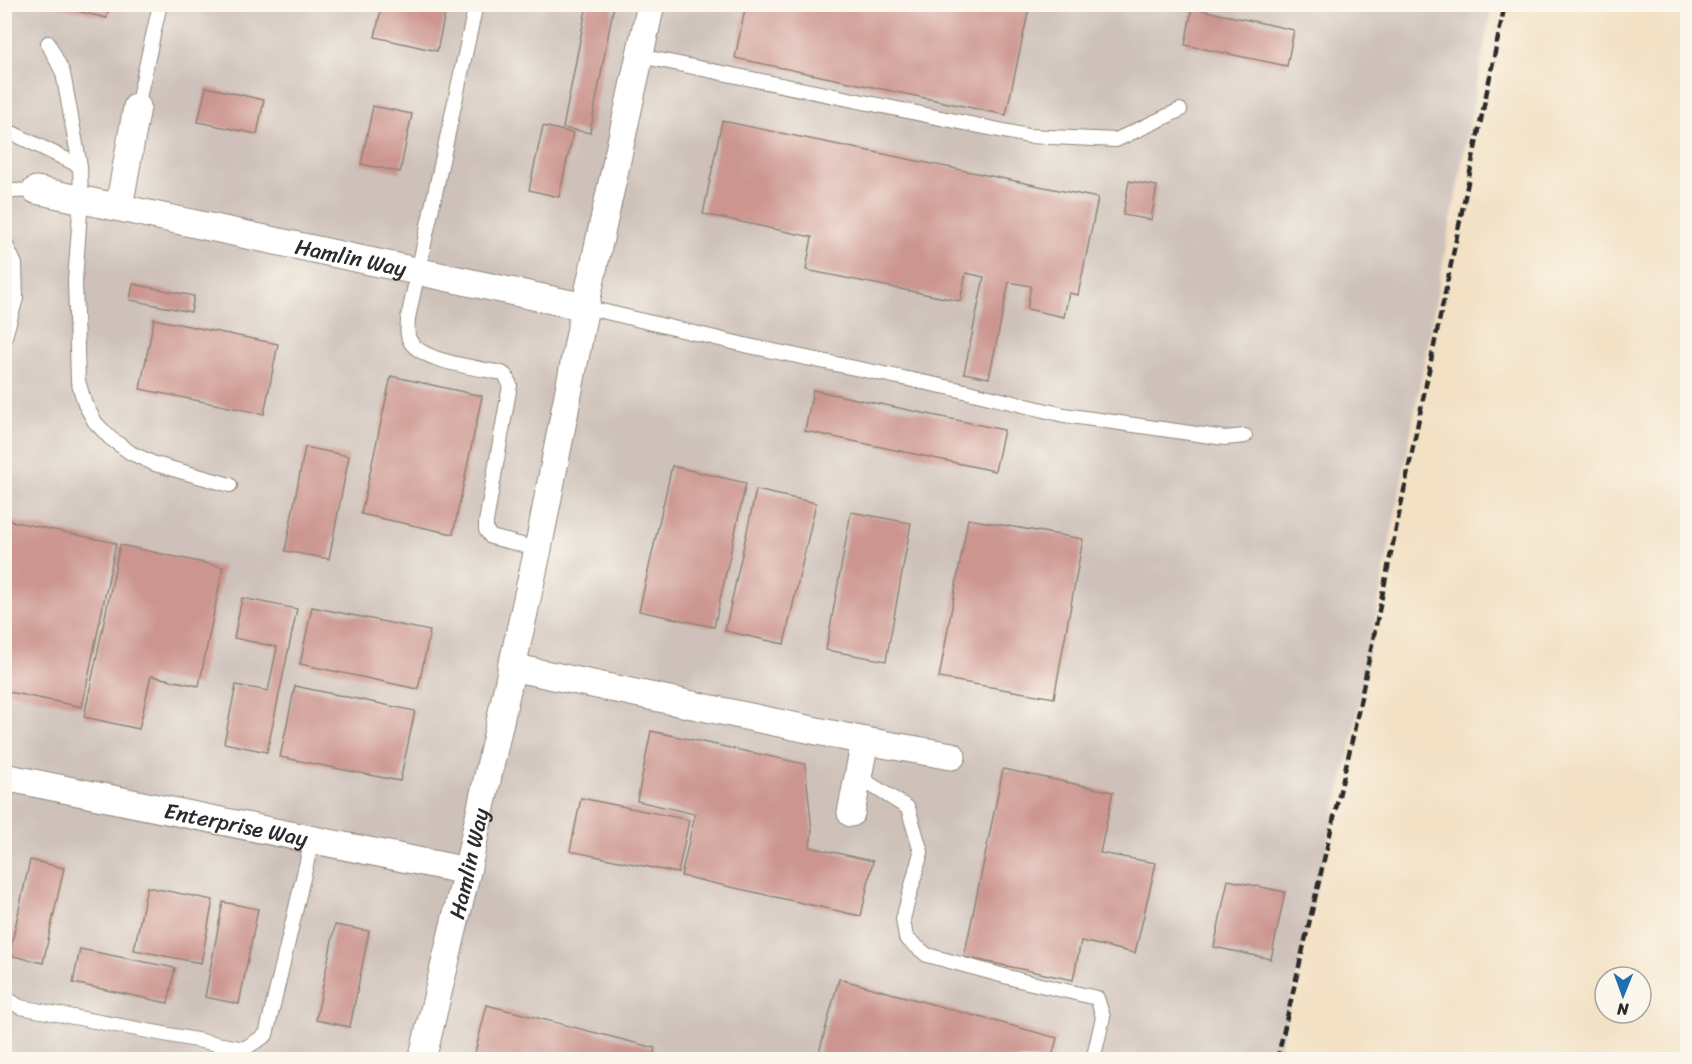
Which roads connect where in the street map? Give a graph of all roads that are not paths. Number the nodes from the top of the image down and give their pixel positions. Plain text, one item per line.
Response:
1 (160, 4) edge
2 (476, 4) edge
3 (651, 4) edge
4 (48, 43) dead end
5 (640, 56) junction
6 (136, 107) joint
7 (1180, 110) dead end
8 (4, 129) edge
9 (80, 166) junction
10 (36, 190) joint
11 (4, 194) edge
12 (81, 199) junction
13 (119, 207) junction
14 (4, 241) edge
15 (419, 270) junction
16 (585, 307) junction
17 (4, 340) edge
18 (1245, 436) dead end
19 (230, 485) dead end
20 (538, 549) junction
21 (511, 667) junction
22 (865, 741) junction
23 (952, 756) dead end
24 (857, 776) junction
25 (4, 777) edge
26 (851, 813) dead end
27 (312, 840) junction
28 (467, 871) junction
29 (4, 997) edge
30 (422, 1059) edge
31 (1093, 1059) edge

1 - 6 lane
2 - 15 lane
3 - 5 street, Hamlin Way
4 - 9 lane
5 - 7 lane
5 - 16 street, Hamlin Way
6 - 13 street
8 - 9 lane
9 - 12 lane
10 - 11 lane
10 - 12 street, Hamlin Way
12 - 13 street, Hamlin Way
12 - 19 lane
13 - 15 street, Hamlin Way
14 - 17 lane
15 - 16 street, Hamlin Way
15 - 20 lane
16 - 18 lane
16 - 20 street, Hamlin Way
20 - 21 street, Hamlin Way
21 - 22 street
21 - 28 street, Hamlin Way
22 - 23 street
22 - 24 street
24 - 26 street
24 - 31 lane
25 - 27 street, Enterprise Way
27 - 28 street, Enterprise Way
27 - 29 lane
28 - 30 street, Hamlin Way

